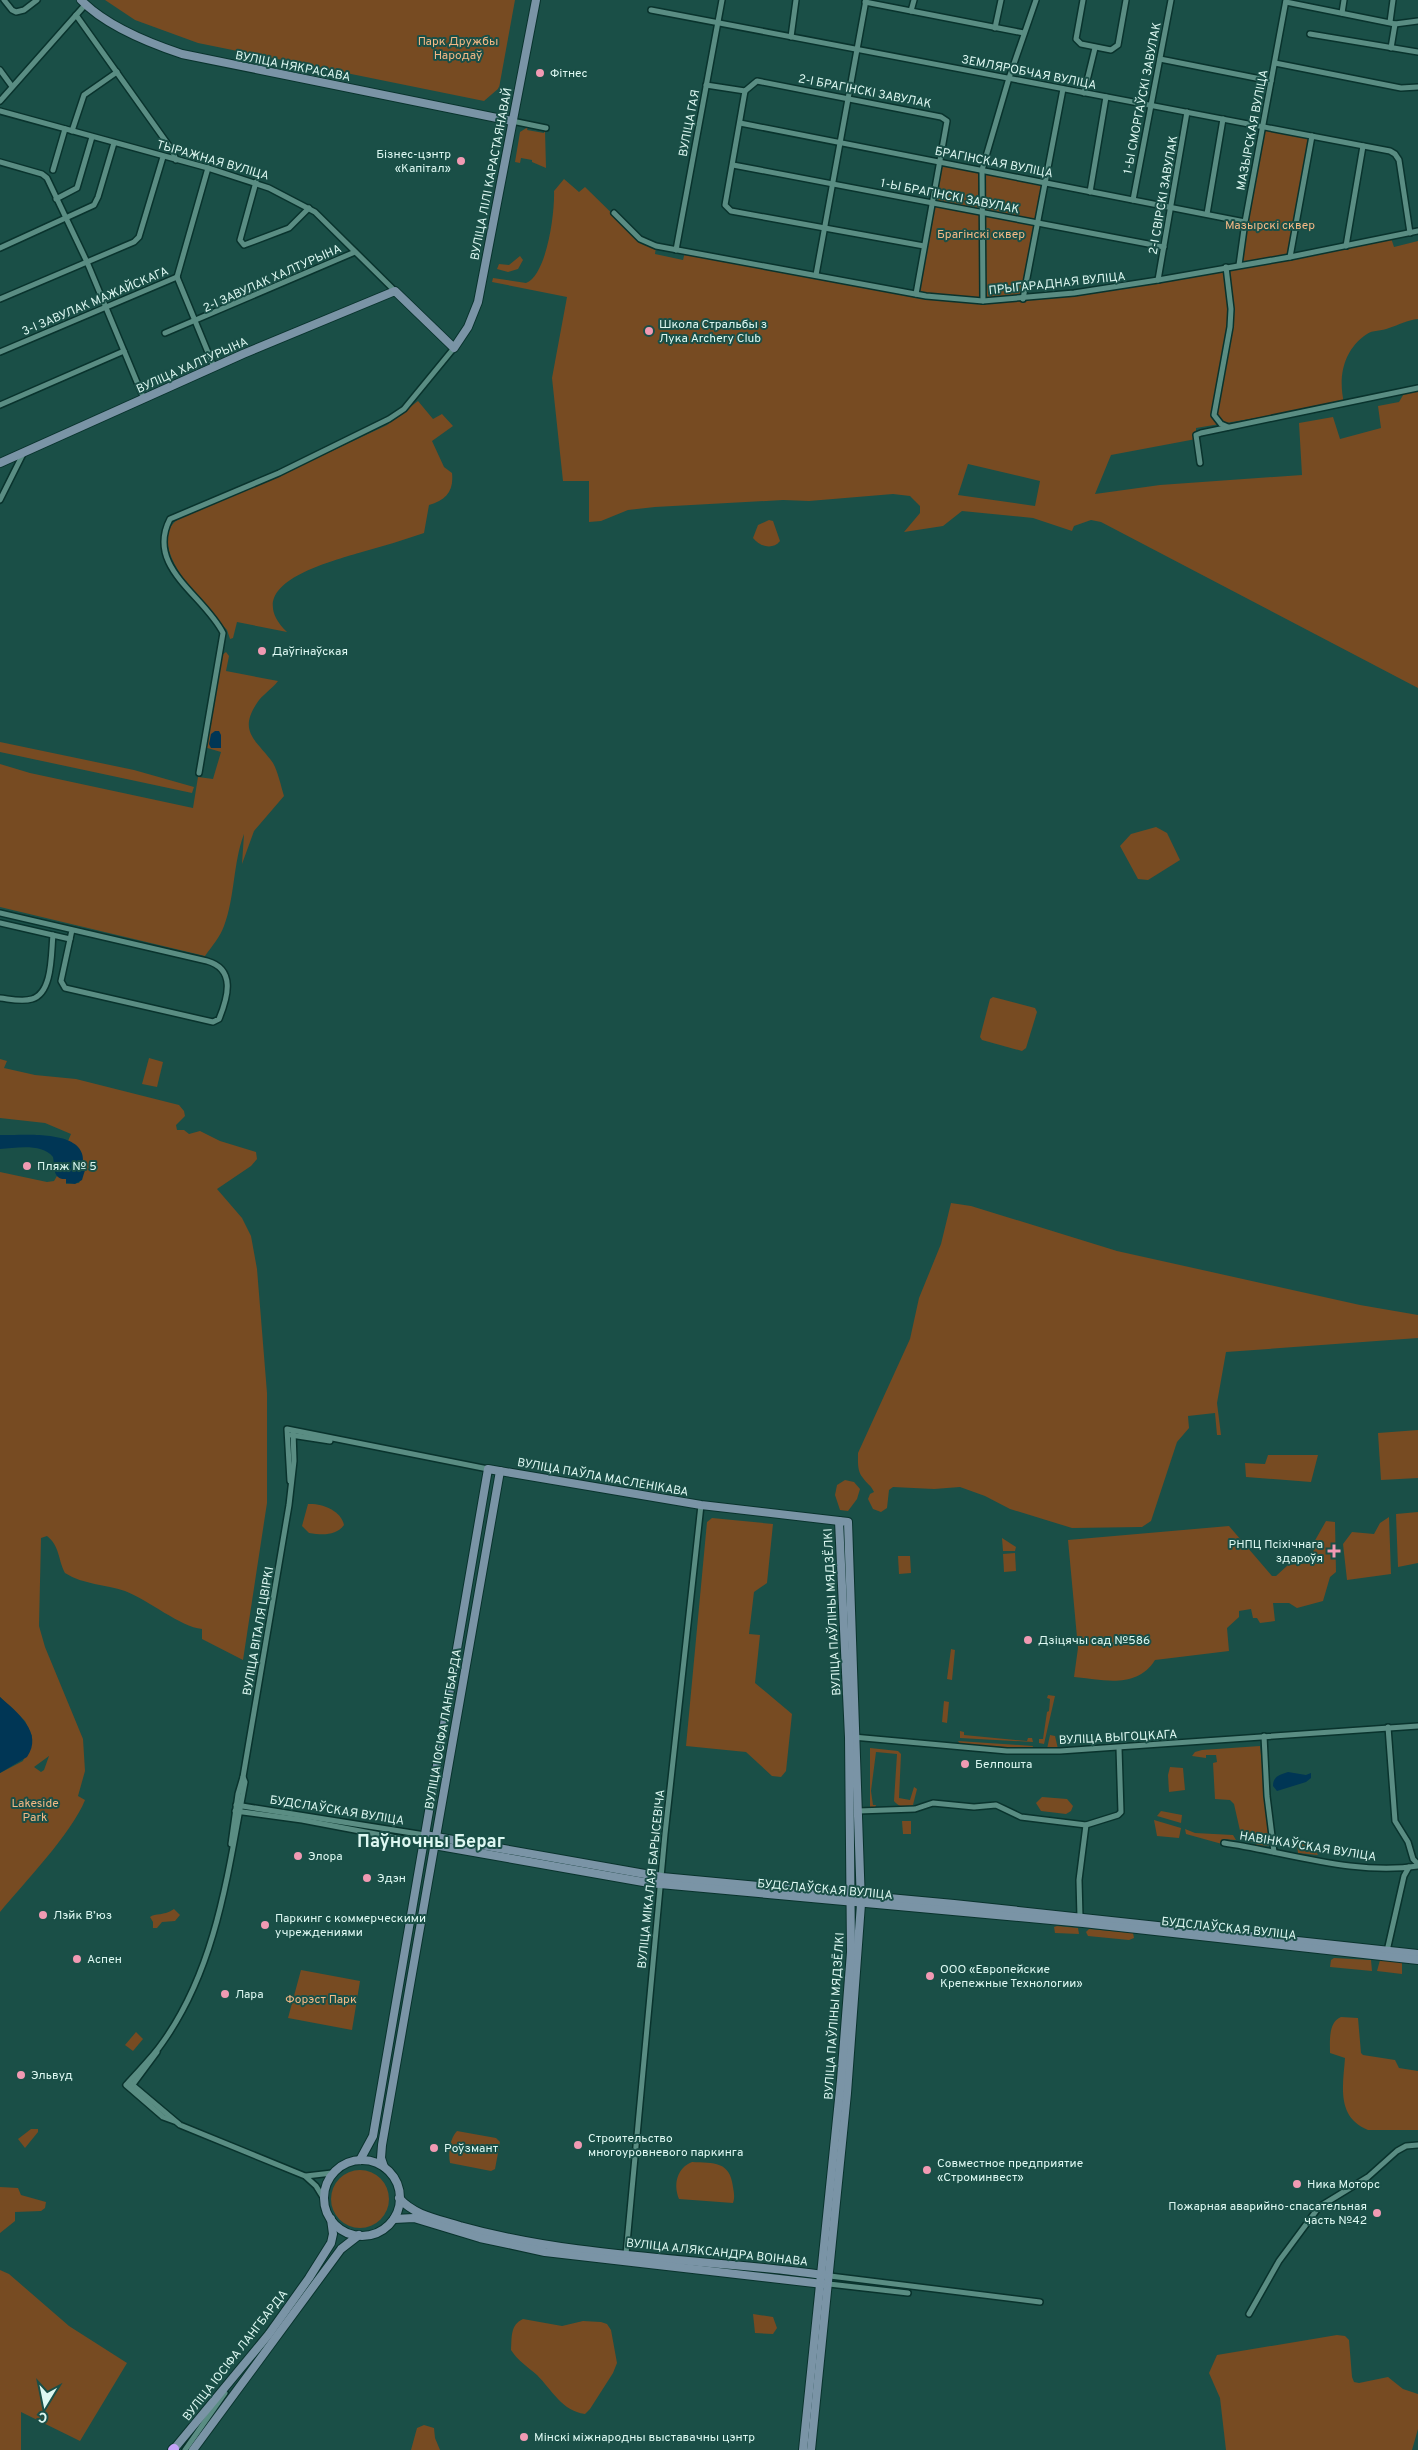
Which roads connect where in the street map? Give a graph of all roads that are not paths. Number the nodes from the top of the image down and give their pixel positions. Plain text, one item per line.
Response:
1 (4, 0) edge
2 (37, 0) edge
3 (536, 0) edge
4 (722, 0) edge
5 (796, 0) edge
6 (914, 0) edge
7 (1001, 0) edge
8 (1036, 0) edge
9 (1082, 0) edge
10 (1126, 0) edge
11 (1171, 0) edge
12 (1344, 0) edge
13 (1393, 0) edge
14 (866, 1) edge
15 (1286, 1) edge
16 (83, 2) edge
17 (651, 10) dead end
18 (911, 11) junction
19 (1342, 12) junction
20 (76, 15) junction
21 (1418, 21) edge
22 (717, 22) junction
23 (1392, 23) junction
24 (995, 28) junction
25 (1024, 33) junction
26 (1310, 34) dead end
27 (791, 37) junction
28 (1095, 48) junction
29 (1391, 48) junction
30 (857, 49) junction
31 (1418, 52) edge
32 (1160, 59) junction
33 (1275, 63) junction
34 (0, 70) edge
35 (117, 72) junction
36 (1009, 78) junction
37 (1271, 81) junction
38 (706, 84) junction
39 (12, 86) junction
40 (1418, 87) edge
41 (1063, 89) junction
42 (745, 91) junction
43 (1084, 93) junction
44 (848, 97) junction
45 (1106, 97) junction
46 (0, 100) edge
47 (1151, 105) junction
48 (0, 111) edge
49 (1187, 112) junction
50 (1223, 119) junction
51 (512, 121) junction
52 (740, 123) junction
53 (1262, 127) junction
54 (546, 128) dead end
55 (65, 129) junction
56 (72, 131) junction
57 (1312, 136) junction
58 (92, 137) junction
59 (841, 142) junction
60 (114, 143) junction
61 (1363, 146) junction
62 (163, 157) junction
63 (176, 160) junction
64 (0, 162) edge
65 (940, 162) junction
66 (733, 165) junction
67 (208, 168) junction
68 (53, 170) dead end
69 (982, 170) junction
70 (256, 182) junction
71 (1046, 182) junction
72 (834, 183) junction
73 (1090, 192) junction
74 (56, 199) junction
75 (1133, 200) junction
76 (932, 203) junction
77 (308, 208) junction
78 (1170, 208) junction
79 (982, 211) junction
80 (614, 213) dead end
81 (1207, 214) junction
82 (65, 219) junction
83 (1244, 222) junction
84 (1037, 223) junction
85 (825, 228) junction
86 (1418, 231) edge
87 (1410, 233) junction
88 (924, 246) junction
89 (1346, 246) junction
90 (1164, 247) junction
91 (0, 248) edge
92 (676, 250) junction
93 (355, 252) junction
94 (1290, 257) junction
95 (87, 262) junction
96 (1239, 265) junction
97 (1226, 267) junction
98 (816, 275) junction
99 (176, 277) junction
100 (1158, 280) junction
101 (395, 291) junction
102 (916, 294) junction
103 (0, 299) edge
104 (1022, 299) junction
105 (983, 301) junction
106 (105, 306) junction
107 (196, 322) junction
108 (165, 333) dead end
109 (454, 348) junction
110 (124, 351) junction
111 (0, 352) edge
112 (214, 367) junction
113 (1418, 388) edge
114 (144, 399) junction
115 (0, 405) edge
116 (1230, 428) junction
117 (23, 454) junction
118 (0, 463) edge
119 (1200, 463) dead end
120 (0, 500) edge
121 (199, 773) dead end
122 (0, 913) edge
123 (0, 923) edge
124 (72, 930) junction
125 (53, 935) junction
126 (70, 939) junction
127 (0, 998) edge
128 (290, 1432) joint
129 (488, 1469) junction
130 (500, 1471) junction
131 (701, 1505) junction
132 (839, 1521) junction
133 (848, 1522) joint
134 (1418, 1726) edge
135 (1388, 1727) junction
136 (1264, 1736) junction
137 (852, 1737) junction
138 (1119, 1748) junction
139 (238, 1808) junction
140 (858, 1811) junction
141 (1086, 1825) junction
142 (424, 1839) junction
143 (435, 1841) junction
144 (1224, 1843) dead end
145 (1274, 1852) junction
146 (1413, 1859) junction
147 (1418, 1865) edge
148 (1408, 1868) junction
149 (1395, 1869) junction
150 (1404, 1876) junction
151 (661, 1881) junction
152 (852, 1900) junction
153 (861, 1901) junction
154 (1080, 1917) junction
155 (1386, 1951) junction
156 (1418, 1954) edge
157 (1418, 1960) edge
158 (1418, 2145) edge
159 (360, 2160) junction
160 (384, 2167) junction
161 (332, 2173) junction
162 (305, 2176) junction
163 (399, 2198) junction
164 (324, 2199) junction
165 (331, 2219) junction
166 (394, 2219) junction
167 (359, 2235) junction
168 (626, 2254) junction
169 (649, 2260) junction
170 (820, 2274) junction
171 (830, 2276) junction
172 (819, 2283) junction
173 (829, 2284) junction
174 (908, 2293) dead end
175 (1040, 2302) dead end
176 (1250, 2314) dead end
177 (177, 2450) edge
178 (193, 2450) edge
179 (803, 2450) edge
180 (811, 2450) edge

1 - 2 street
3 - 51 street, ВУЛІЦА ЛІЛІ КАРАСТАЯНАВАЙ
4 - 22 street, ВУЛІЦА ГАЯ
5 - 27 street
6 - 18 street
7 - 24 street
8 - 25 street
9 - 28 street
10 - 28 street
11 - 32 street, 1-Ы СМОРГАЎСКІ ЗАВУЛАК
12 - 19 street
13 - 23 street
14 - 18 street
14 - 30 street
15 - 19 street
15 - 33 street, МАЗЫРСКАЯ ВУЛІЦА
16 - 20 street
16 - 51 street, ВУЛІЦА НЯКРАСАВА
17 - 22 street, ЗЕМЛЯРОБЧАЯ ВУЛІЦА
18 - 24 street
19 - 23 street
20 - 35 street
20 - 39 street
21 - 23 street
22 - 27 street, ЗЕМЛЯРОБЧАЯ ВУЛІЦА
22 - 38 street, ВУЛІЦА ГАЯ
23 - 29 street
24 - 25 street
25 - 36 street
26 - 29 street
27 - 30 street, ЗЕМЛЯРОБЧАЯ ВУЛІЦА
28 - 43 street
29 - 31 street
30 - 36 street, ЗЕМЛЯРОБЧАЯ ВУЛІЦА
30 - 44 street
32 - 37 street
32 - 47 street, 1-Ы СМОРГАЎСКІ ЗАВУЛАК
33 - 37 street, МАЗЫРСКАЯ ВУЛІЦА
33 - 40 street
34 - 39 street
35 - 56 street
35 - 63 street
36 - 41 street, ЗЕМЛЯРОБЧАЯ ВУЛІЦА
36 - 69 street
37 - 53 street, МАЗЫРСКАЯ ВУЛІЦА
38 - 42 street
38 - 92 street, ВУЛІЦА ГАЯ
39 - 46 street
41 - 43 street, ЗЕМЛЯРОБЧАЯ ВУЛІЦА
41 - 71 street
42 - 44 street, 2-І БРАГІНСКІ ЗАВУЛАК
42 - 52 street
43 - 45 street, ЗЕМЛЯРОБЧАЯ ВУЛІЦА
44 - 59 street
44 - 65 street, 2-І БРАГІНСКІ ЗАВУЛАК
45 - 47 street, ЗЕМЛЯРОБЧАЯ ВУЛІЦА
45 - 73 street
47 - 49 street, ЗЕМЛЯРОБЧАЯ ВУЛІЦА
47 - 75 street, 1-Ы СМОРГАЎСКІ ЗАВУЛАК
48 - 55 street, ТЫРАЖНАЯ ВУЛІЦА
49 - 50 street, ЗЕМЛЯРОБЧАЯ ВУЛІЦА
49 - 78 street, 2-І СВІРСКІ ЗАВУЛАК
50 - 53 street, ЗЕМЛЯРОБЧАЯ ВУЛІЦА
50 - 81 street
51 - 54 street
51 - 109 street, ВУЛІЦА ЛІЛІ КАРАСТАЯНАВАЙ
52 - 59 street, БРАГІНСКАЯ ВУЛІЦА
52 - 66 street
53 - 57 street, ЗЕМЛЯРОБЧАЯ ВУЛІЦА
53 - 83 street, МАЗЫРСКАЯ ВУЛІЦА
55 - 56 street, ТЫРАЖНАЯ ВУЛІЦА
55 - 68 street
56 - 58 street, ТЫРАЖНАЯ ВУЛІЦА
57 - 61 street, ЗЕМЛЯРОБЧАЯ ВУЛІЦА
57 - 94 street
58 - 60 street, ТЫРАЖНАЯ ВУЛІЦА
58 - 74 street
59 - 65 street, БРАГІНСКАЯ ВУЛІЦА
59 - 72 street
60 - 62 street, ТЫРАЖНАЯ ВУЛІЦА
60 - 82 street
61 - 87 street, ЗЕМЛЯРОБЧАЯ ВУЛІЦА
61 - 89 street
62 - 63 street, ТЫРАЖНАЯ ВУЛІЦА
62 - 95 street
63 - 67 street, ТЫРАЖНАЯ ВУЛІЦА
64 - 74 street
65 - 69 street, БРАГІНСКАЯ ВУЛІЦА
65 - 76 street, 2-І БРАГІНСКІ ЗАВУЛАК
66 - 72 street, 1-Ы БРАГІНСКІ ЗАВУЛАК
66 - 85 street
67 - 70 street, ТЫРАЖНАЯ ВУЛІЦА
67 - 99 street, 3-І ЗАВУЛАК МАЖАЙСКАГА
69 - 71 street, БРАГІНСКАЯ ВУЛІЦА
69 - 79 street
70 - 77 street, ТЫРАЖНАЯ ВУЛІЦА
70 - 77 street
71 - 73 street, БРАГІНСКАЯ ВУЛІЦА
71 - 84 street
72 - 76 street, 1-Ы БРАГІНСКІ ЗАВУЛАК
72 - 85 street
73 - 75 street, БРАГІНСКАЯ ВУЛІЦА
74 - 82 street
75 - 78 street, БРАГІНСКАЯ ВУЛІЦА
76 - 79 street, 1-Ы БРАГІНСКІ ЗАВУЛАК
76 - 88 street, 2-І БРАГІНСКІ ЗАВУЛАК
77 - 93 street, ТЫРАЖНАЯ ВУЛІЦА
78 - 81 street, БРАГІНСКАЯ ВУЛІЦА
78 - 90 street, 2-І СВІРСКІ ЗАВУЛАК
79 - 84 street, 1-Ы БРАГІНСКІ ЗАВУЛАК
79 - 105 street
80 - 92 street, ПРЫГАРАДНАЯ ВУЛІЦА
81 - 83 street, БРАГІНСКАЯ ВУЛІЦА
82 - 91 street
82 - 95 street
83 - 96 street, МАЗЫРСКАЯ ВУЛІЦА
84 - 90 street, 1-Ы БРАГІНСКІ ЗАВУЛАК
84 - 104 street
85 - 88 street
85 - 98 street
86 - 87 street, ПРЫГАРАДНАЯ ВУЛІЦА
87 - 89 street, ПРЫГАРАДНАЯ ВУЛІЦА
88 - 102 street, 2-І БРАГІНСКІ ЗАВУЛАК
89 - 94 street, ПРЫГАРАДНАЯ ВУЛІЦА
90 - 100 street, 2-І СВІРСКІ ЗАВУЛАК
92 - 98 street, ПРЫГАРАДНАЯ ВУЛІЦА
93 - 101 street, ТЫРАЖНАЯ ВУЛІЦА
93 - 107 street, 2-І ЗАВУЛАК ХАЛТУРЫНА
94 - 96 street, ПРЫГАРАДНАЯ ВУЛІЦА
95 - 103 street
95 - 106 street
96 - 97 street, ПРЫГАРАДНАЯ ВУЛІЦА
97 - 100 street, ПРЫГАРАДНАЯ ВУЛІЦА
97 - 116 street
98 - 102 street, ПРЫГАРАДНАЯ ВУЛІЦА
99 - 106 street, 3-І ЗАВУЛАК МАЖАЙСКАГА
99 - 107 street
100 - 104 street, ПРЫГАРАДНАЯ ВУЛІЦА
101 - 109 street, ТЫРАЖНАЯ ВУЛІЦА
101 - 112 street, ВУЛІЦА ХАЛТУРЫНА
102 - 105 street, ПРЫГАРАДНАЯ ВУЛІЦА
104 - 105 street, ПРЫГАРАДНАЯ ВУЛІЦА
106 - 110 street
106 - 111 street, 3-І ЗАВУЛАК МАЖАЙСКАГА
107 - 108 street, 2-І ЗАВУЛАК ХАЛТУРЫНА
107 - 112 street
109 - 121 street
110 - 114 street
110 - 115 street
112 - 114 street, ВУЛІЦА ХАЛТУРЫНА
113 - 116 street
114 - 117 street, ВУЛІЦА ХАЛТУРЫНА
116 - 119 street
117 - 118 street, ВУЛІЦА ХАЛТУРЫНА
117 - 120 street
122 - 124 street
123 - 125 street
124 - 126 street
124 - 126 street
125 - 126 street
125 - 127 street
128 - 129 street, ВУЛІЦА ПАЎЛА МАСЛЕНІКАВА
128 - 139 street, ВУЛІЦА ВІТАЛЯ ЦВІРКІ
129 - 130 street, ВУЛІЦА ПАЎЛА МАСЛЕНІКАВА
129 - 142 street, ВУЛІЦА ІОСІФА ЛАНГБАРДА
130 - 131 street, ВУЛІЦА ПАЎЛА МАСЛЕНІКАВА
130 - 143 street, ВУЛІЦА ІОСІФА ЛАНГБАРДА
131 - 132 street, ВУЛІЦА ПАЎЛА МАСЛЕНІКАВА
131 - 151 street, ВУЛІЦА МІКАЛАЯ БАРЫСЕВІЧА
132 - 133 street, ВУЛІЦА ПАЎЛА МАСЛЕНІКАВА
132 - 137 street, ВУЛІЦА ПАЎЛІНЫ МЯДЗЁЛКІ
133 - 137 street, ВУЛІЦА ПАЎЛІНЫ МЯДЗЁЛКІ
134 - 135 street, ВУЛІЦА ВЫГОЦКАГА
135 - 136 street, ВУЛІЦА ВЫГОЦКАГА
135 - 146 street
136 - 138 street, ВУЛІЦА ВЫГОЦКАГА
136 - 145 street
137 - 138 street, ВУЛІЦА ВЫГОЦКАГА
137 - 140 street, ВУЛІЦА ПАЎЛІНЫ МЯДЗЁЛКІ
137 - 152 street, ВУЛІЦА ПАЎЛІНЫ МЯДЗЁЛКІ
138 - 141 street
139 - 142 street, БУДСЛАЎСКАЯ ВУЛІЦА
139 - 162 street, ВУЛІЦА ВІТАЛЯ ЦВІРКІ
140 - 141 street
140 - 153 street, ВУЛІЦА ПАЎЛІНЫ МЯДЗЁЛКІ
141 - 154 street
142 - 143 street, БУДСЛАЎСКАЯ ВУЛІЦА
142 - 159 street, ВУЛІЦА ІОСІФА ЛАНГБАРДА
143 - 151 street, БУДСЛАЎСКАЯ ВУЛІЦА
143 - 160 street, ВУЛІЦА ІОСІФА ЛАНГБАРДА
144 - 145 street, НАВІНКАЎСКАЯ ВУЛІЦА
145 - 149 street, НАВІНКАЎСКАЯ ВУЛІЦА
146 - 147 street
146 - 148 street
147 - 148 street, НАВІНКАЎСКАЯ ВУЛІЦА
148 - 149 street, НАВІНКАЎСКАЯ ВУЛІЦА
148 - 150 street
149 - 150 street
150 - 155 street
151 - 152 street, БУДСЛАЎСКАЯ ВУЛІЦА
151 - 168 street, ВУЛІЦА МІКАЛАЯ БАРЫСЕВІЧА
152 - 153 street, БУДСЛАЎСКАЯ ВУЛІЦА
152 - 170 street, ВУЛІЦА ПАЎЛІНЫ МЯДЗЁЛКІ
153 - 154 street, БУДСЛАЎСКАЯ ВУЛІЦА
153 - 157 street, БУДСЛАЎСКАЯ ВУЛІЦА
153 - 171 street, ВУЛІЦА ПАЎЛІНЫ МЯДЗЁЛКІ
154 - 155 street, БУДСЛАЎСКАЯ ВУЛІЦА
155 - 156 street, БУДСЛАЎСКАЯ ВУЛІЦА
158 - 176 street
159 - 160 street
159 - 161 street
160 - 163 street
161 - 162 street
161 - 164 street
162 - 164 street
163 - 166 street
163 - 168 street, ВУЛІЦА АЛЯКСАНДРА ВОІНАВА
164 - 165 street
165 - 167 street
165 - 177 street, ВУЛІЦА ІОСІФА ЛАНГБАРДА
166 - 167 street
166 - 169 street, ВУЛІЦА АЛЯКСАНДРА ВОІНАВА
167 - 178 street, ВУЛІЦА ІОСІФА ЛАНГБАРДА
168 - 169 street, ВУЛІЦА АЛЯКСАНДРА ВОІНАВА
169 - 170 street, ВУЛІЦА АЛЯКСАНДРА ВОІНАВА
169 - 172 street, ВУЛІЦА АЛЯКСАНДРА ВОІНАВА
170 - 171 street, ВУЛІЦА АЛЯКСАНДРА ВОІНАВА
170 - 172 street, ВУЛІЦА ПАЎЛІНЫ МЯДЗЁЛКІ
171 - 173 street, ВУЛІЦА ПАЎЛІНЫ МЯДЗЁЛКІ
171 - 175 street, ВУЛІЦА АЛЯКСАНДРА ВОІНАВА
172 - 173 street, ВУЛІЦА АЛЯКСАНДРА ВОІНАВА
172 - 179 street, ВУЛІЦА ПАЎЛІНЫ МЯДЗЁЛКІ
173 - 174 street, ВУЛІЦА АЛЯКСАНДРА ВОІНАВА
173 - 180 street, ВУЛІЦА ПАЎЛІНЫ МЯДЗЁЛКІ

